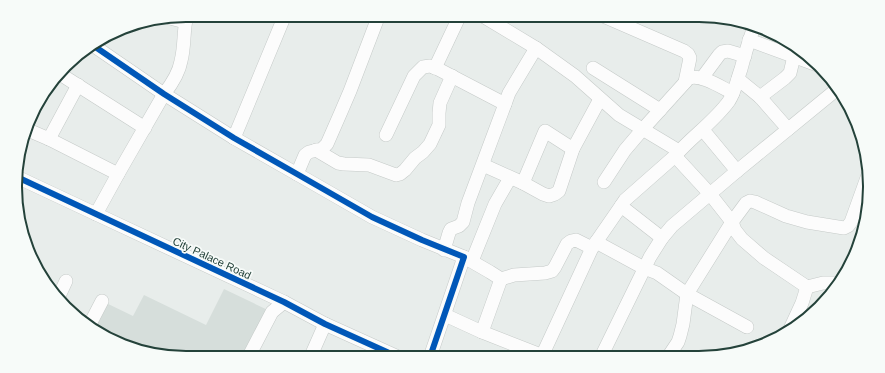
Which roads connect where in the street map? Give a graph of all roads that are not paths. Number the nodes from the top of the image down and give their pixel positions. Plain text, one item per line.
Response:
1 (186, 22) edge
2 (282, 22) edge
3 (376, 22) edge
4 (457, 22) edge
5 (496, 22) edge
6 (617, 22) edge
7 (752, 32) edge
8 (749, 40) junction
9 (97, 48) edge
10 (536, 48) junction
11 (792, 51) edge
12 (795, 53) edge
13 (744, 56) junction
14 (435, 68) junction
15 (593, 68) dead end
16 (452, 76) junction
17 (64, 77) edge
18 (702, 78) junction
19 (738, 79) junction
20 (685, 82) junction
21 (78, 85) junction
22 (833, 92) edge
23 (733, 93) junction
24 (164, 94) junction
25 (760, 97) junction
26 (600, 99) junction
27 (505, 104) junction
28 (660, 110) junction
29 (145, 128) junction
30 (788, 129) junction
31 (642, 130) junction
32 (703, 130) junction
33 (32, 132) edge
34 (386, 135) dead end
35 (234, 138) junction
36 (48, 139) junction
37 (573, 149) junction
38 (316, 150) junction
39 (677, 154) junction
40 (483, 165) junction
41 (736, 171) junction
42 (118, 174) junction
43 (297, 174) junction
44 (510, 178) junction
45 (22, 179) edge
46 (604, 182) dead end
47 (523, 183) junction
48 (863, 190) edge
49 (710, 194) junction
50 (621, 206) junction
51 (96, 214) junction
52 (732, 222) junction
53 (662, 238) junction
54 (594, 245) junction
55 (444, 250) junction
56 (468, 259) junction
57 (644, 268) junction
58 (501, 279) junction
59 (66, 282) dead end
60 (832, 283) edge
61 (808, 287) junction
62 (60, 292) edge
63 (687, 294) junction
64 (102, 301) dead end
65 (284, 302) junction
66 (444, 315) junction
67 (794, 320) edge
68 (92, 321) edge
69 (325, 324) junction
70 (747, 327) dead end
71 (482, 332) junction
72 (252, 351) edge
73 (313, 351) edge
74 (385, 351) edge
75 (432, 351) edge
76 (531, 351) edge
77 (546, 351) edge
78 (604, 351) edge
79 (672, 351) edge

1 - 24 street
2 - 35 street
3 - 38 street
4 - 14 street
5 - 10 street
6 - 20 street
7 - 8 street
8 - 11 street
8 - 13 street
9 - 24 street
10 - 26 street
10 - 27 street
12 - 25 street
13 - 18 street
13 - 19 street
14 - 16 street
14 - 34 street
15 - 28 street
16 - 27 street
16 - 38 street
17 - 21 street
18 - 20 street
18 - 23 street
19 - 23 street
19 - 25 street
20 - 28 street
21 - 29 street
21 - 36 street
22 - 30 street
23 - 32 street
24 - 29 street
24 - 35 street
25 - 30 street
26 - 31 street
26 - 37 street
27 - 40 street
28 - 31 street
29 - 42 street
30 - 41 street
31 - 39 street
31 - 46 street
32 - 39 street
32 - 41 street
33 - 36 street
35 - 43 street
36 - 42 street
37 - 47 street
37 - 47 street
38 - 43 street
39 - 49 street
39 - 50 street
40 - 44 street
40 - 55 street
41 - 49 street
42 - 51 street
43 - 55 street
44 - 47 street
44 - 56 street
45 - 51 street, City Palace Road
48 - 52 street
49 - 52 street
49 - 53 street
50 - 53 street
50 - 54 street
51 - 65 street, City Palace Road
52 - 61 street
52 - 63 street
53 - 57 street
54 - 57 street
54 - 58 street
54 - 77 street
55 - 56 street
56 - 58 street
56 - 66 street
57 - 63 street
57 - 78 street
58 - 71 street
59 - 62 street
60 - 61 street
61 - 67 street
63 - 70 street
63 - 79 street
64 - 68 street
65 - 69 street, City Palace Road
65 - 72 street
66 - 71 street
66 - 75 street
69 - 73 street
69 - 74 street, City Palace Road
71 - 76 street

